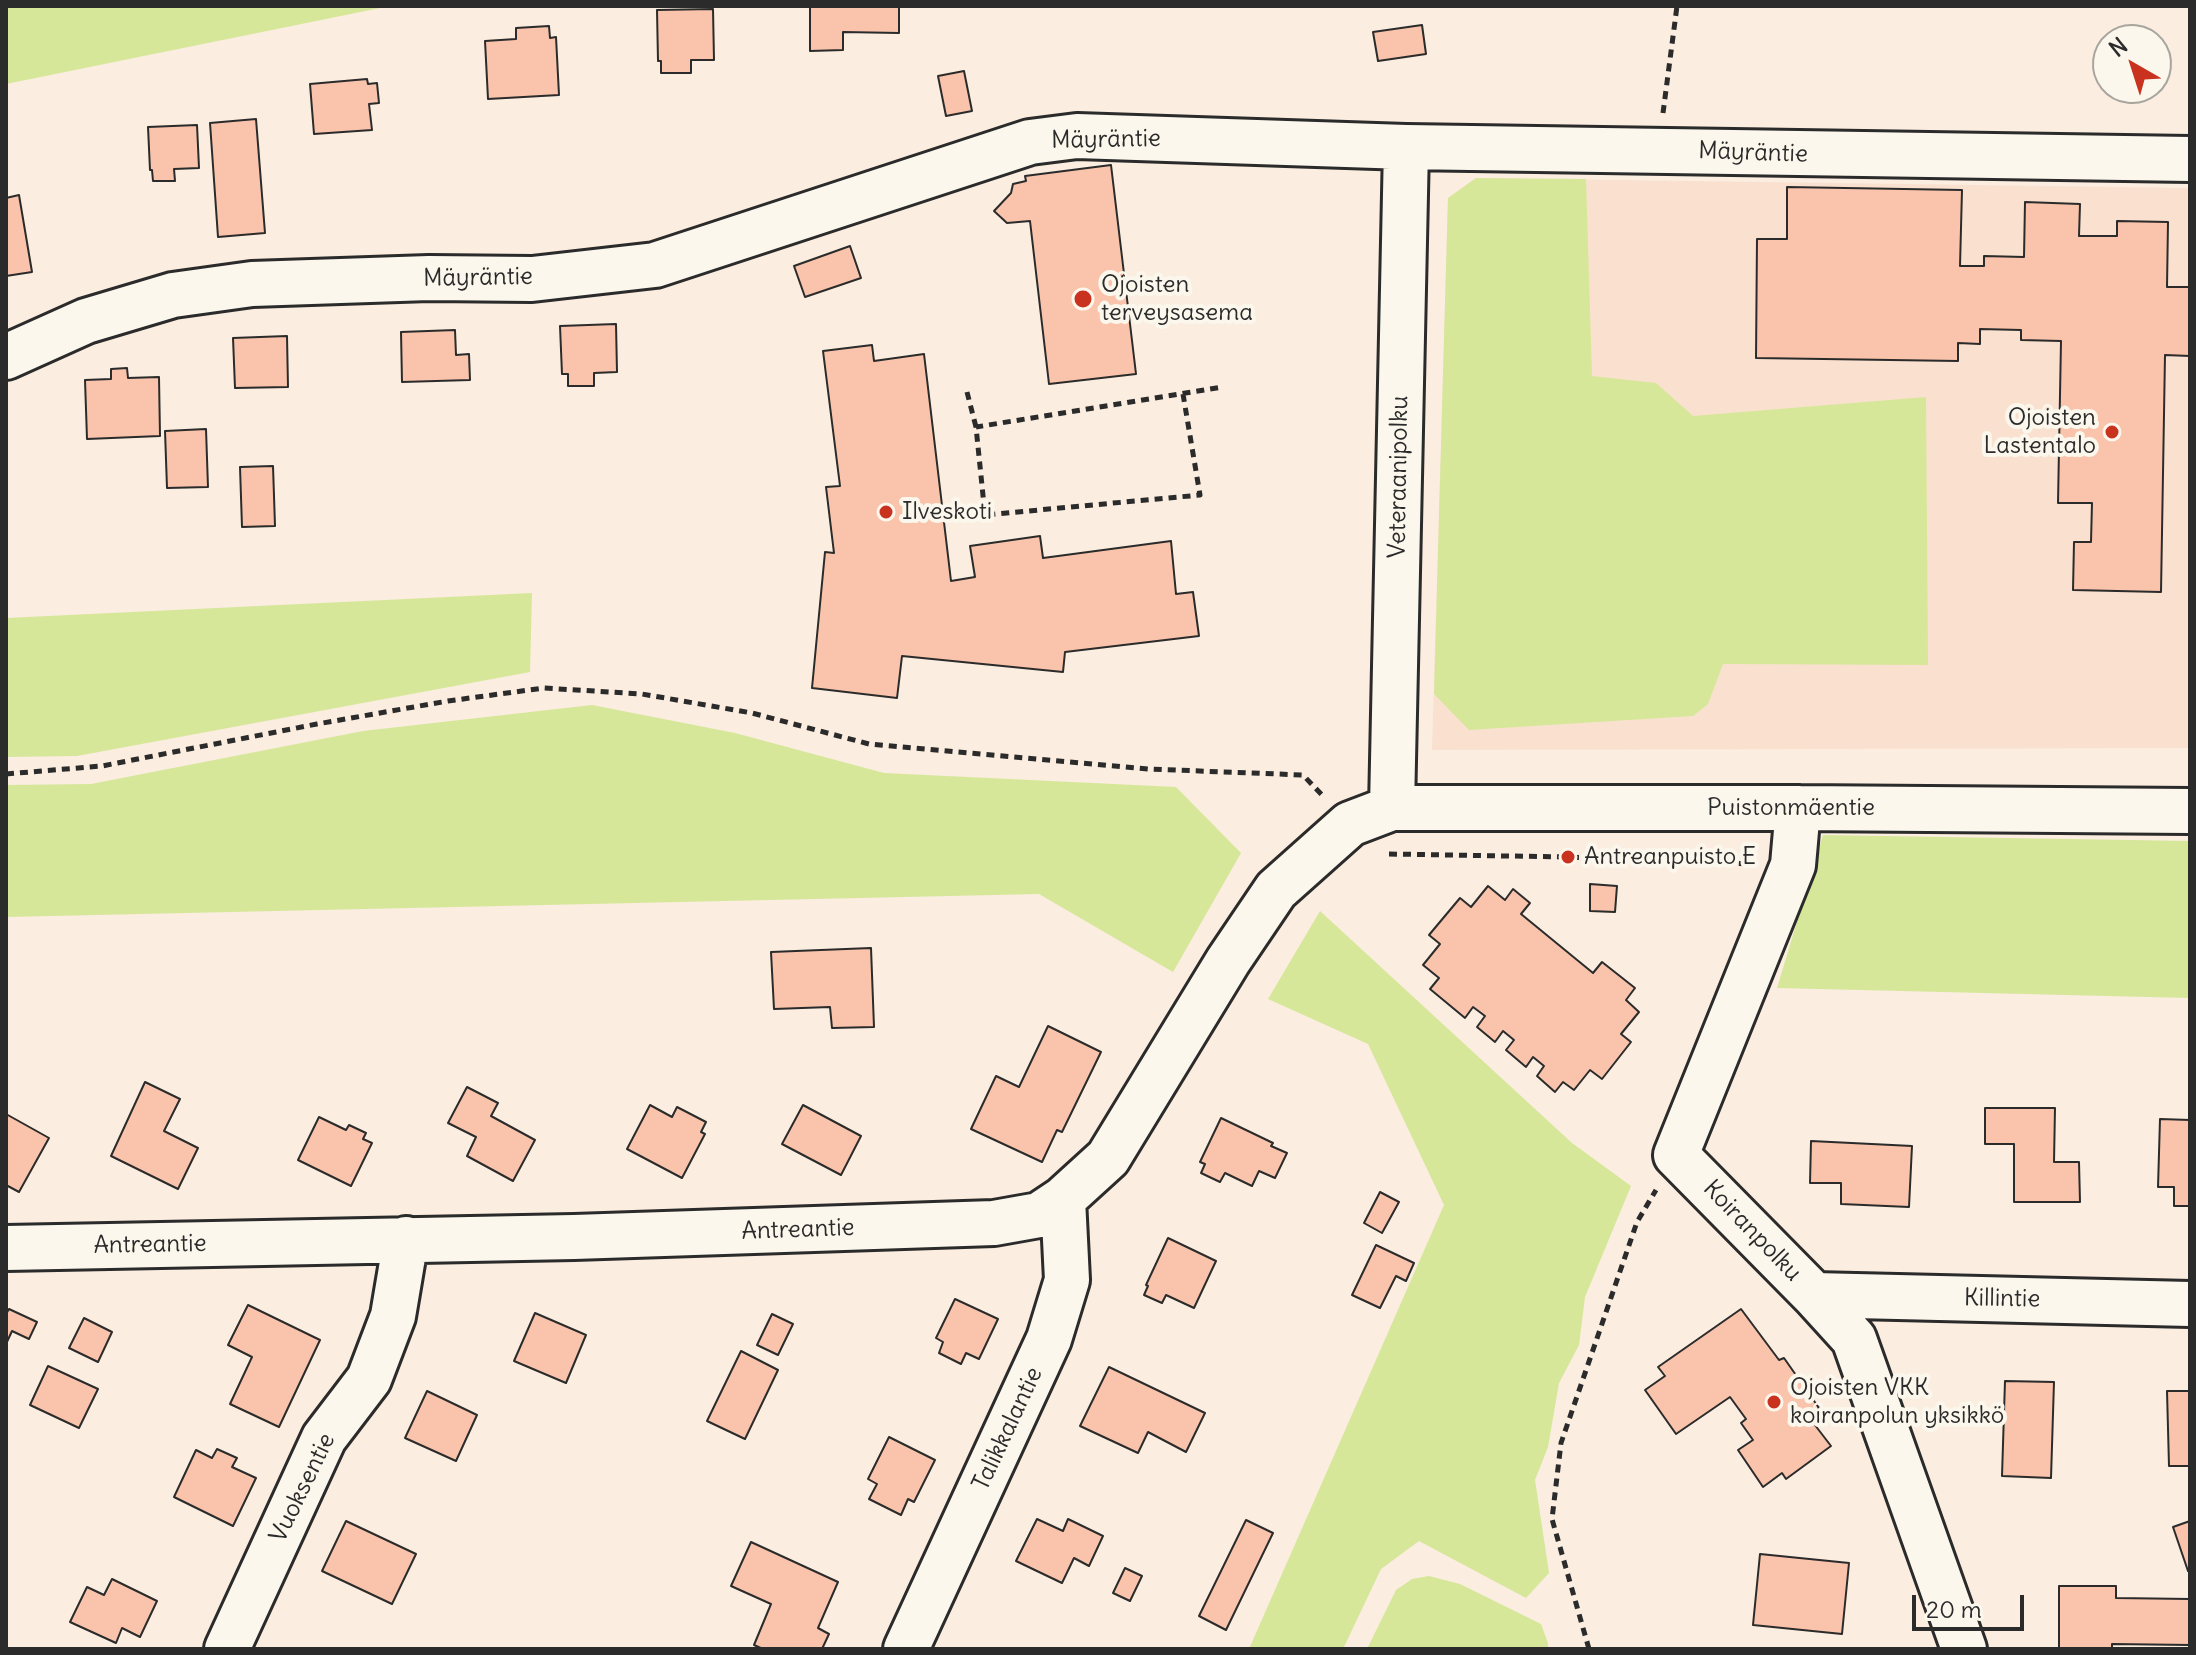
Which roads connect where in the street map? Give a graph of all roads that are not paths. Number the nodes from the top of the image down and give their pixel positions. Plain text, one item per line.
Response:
1 (1406, 147) junction
2 (2190, 159) edge
3 (6, 357) edge
4 (1392, 808) junction
5 (1798, 808) junction
6 (2190, 811) edge
7 (1063, 1199) junction
8 (406, 1239) junction
9 (6, 1248) edge
10 (1814, 1295) junction
11 (2190, 1304) edge
12 (227, 1649) edge
13 (906, 1649) edge
14 (1964, 1649) edge

1 - 2 street, Mäyräntie
1 - 3 street, Mäyräntie
1 - 4 street, Veteraanipolku
4 - 5 street, Puistonmäentie
4 - 7 street, Antreantie
5 - 6 street, Puistonmäentie
5 - 10 street, Koiranpolku
7 - 8 street, Antreantie
7 - 13 street, Talikkalantie
8 - 9 street, Antreantie
8 - 12 street, Vuoksentie
10 - 11 street, Killintie
10 - 14 street, Koiranpolku

